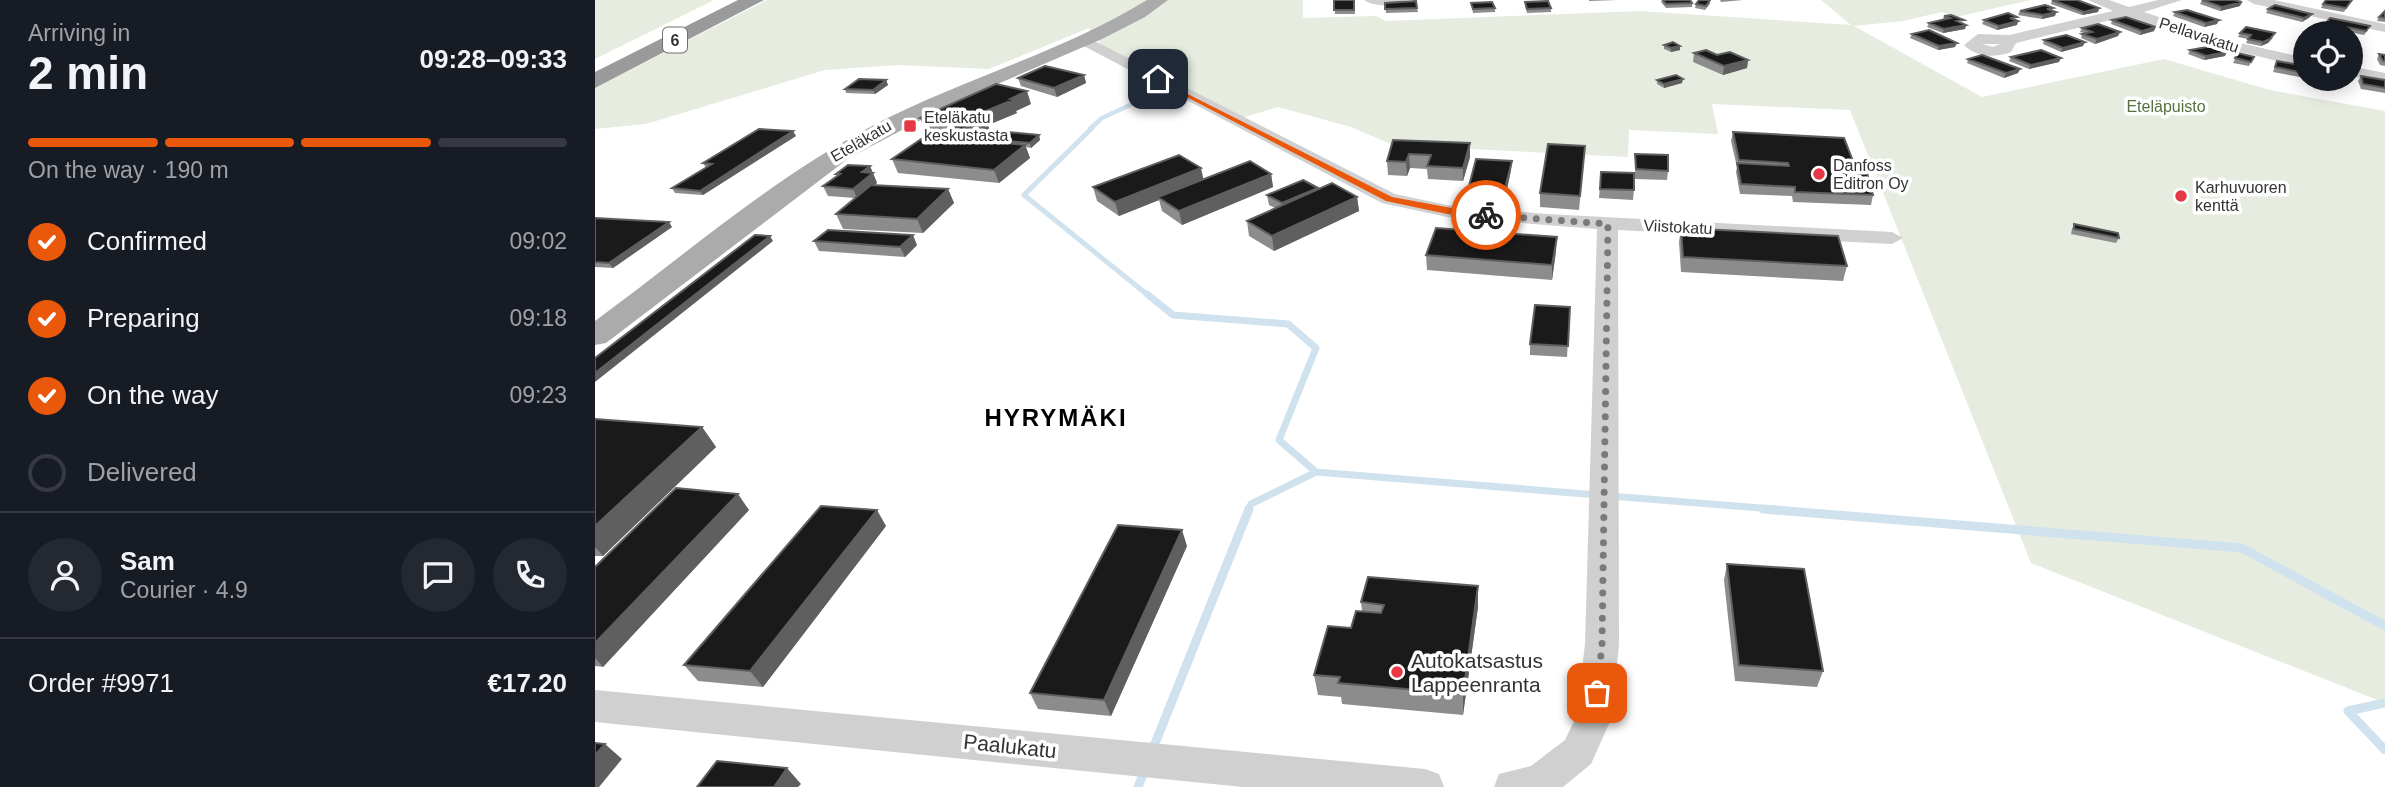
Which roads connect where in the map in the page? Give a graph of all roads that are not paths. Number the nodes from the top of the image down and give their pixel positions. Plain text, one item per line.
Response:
1 (726, 0) edge
2 (754, 0) edge
3 (1159, 0) edge
4 (1371, 0) edge
5 (1399, 0) edge
6 (2095, 0) edge
7 (2175, 0) edge
8 (2254, 0) edge
9 (2128, 11) junction
10 (2385, 28) edge
11 (2009, 40) dead end
12 (1085, 41) junction
13 (2293, 60) edge
14 (595, 65) edge
15 (2363, 74) edge
16 (2385, 78) edge
17 (595, 80) edge
18 (1608, 224) junction
19 (1892, 238) dead end
20 (595, 336) edge
21 (595, 706) edge
22 (1425, 787) edge
23 (1513, 787) edge

1 - 14 highway, 6
2 - 17 highway, 6
3 - 12 main road, Eteläkatu
4 - 5 street
6 - 9 street, Pellavakatu
7 - 9 street
8 - 10 street
9 - 11 street
9 - 13 street, Pellavakatu
12 - 18 street, Viistokatu
12 - 20 main road, Eteläkatu
15 - 16 street
18 - 19 street, Viistokatu
18 - 23 street
21 - 22 street, Paalukatu

